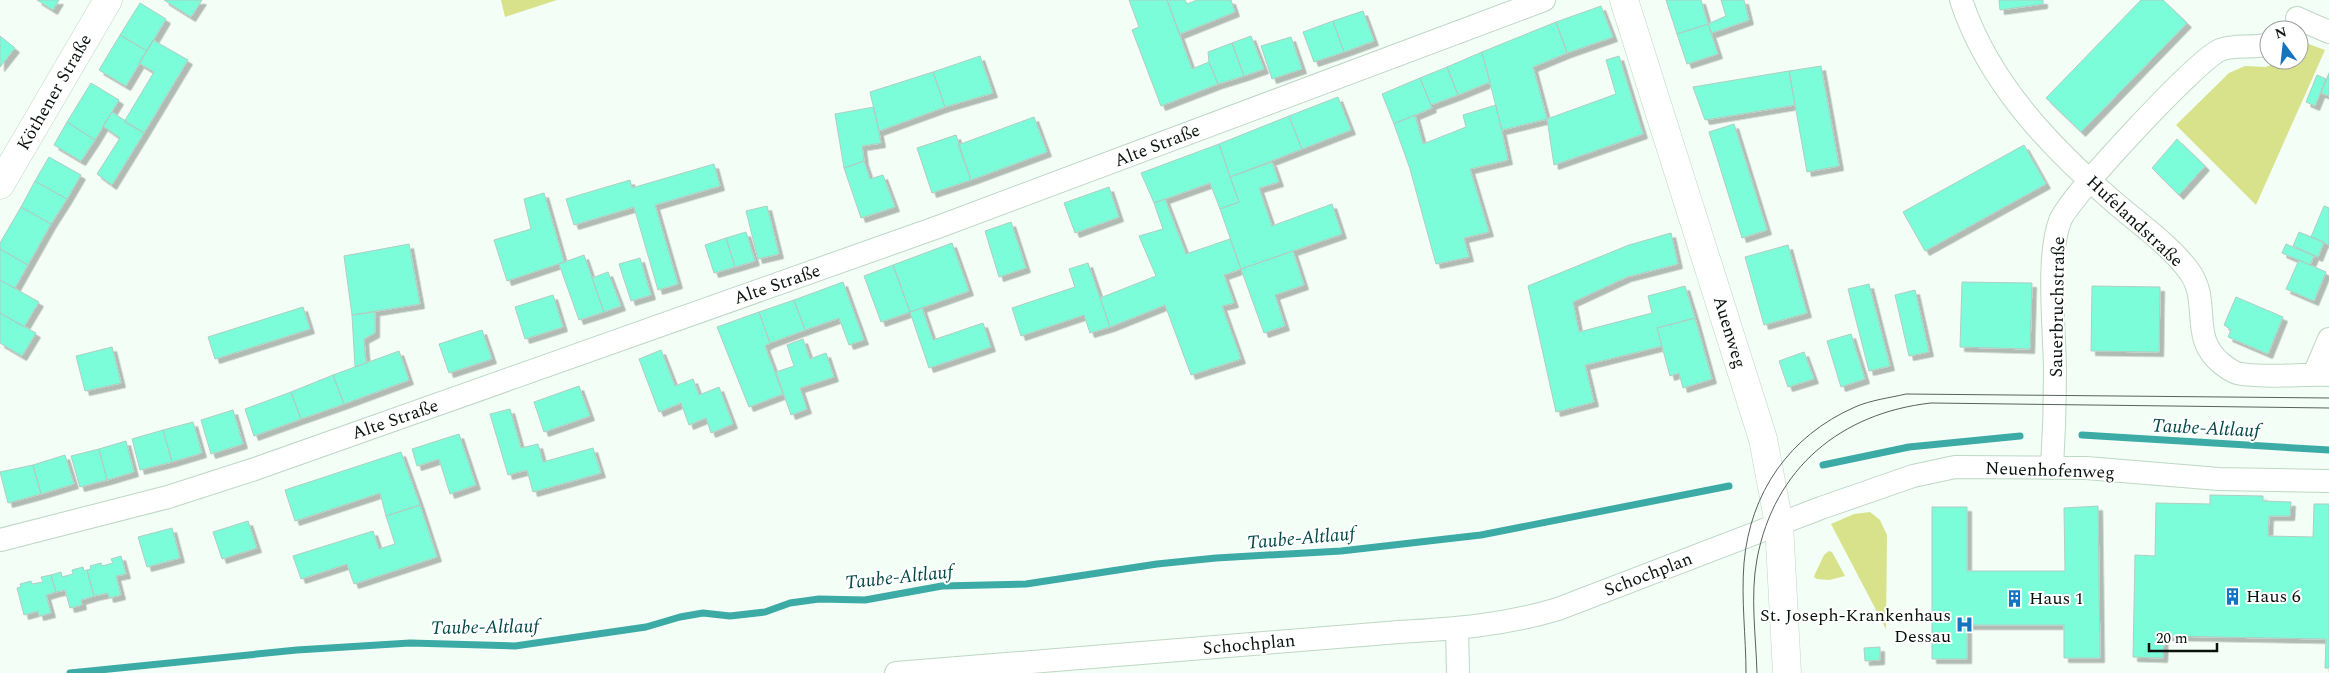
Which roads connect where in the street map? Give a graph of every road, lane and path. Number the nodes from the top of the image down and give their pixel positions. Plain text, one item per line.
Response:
1 (108, 0) edge
2 (1544, 0) edge
3 (1624, 0) edge
4 (1961, 0) edge
5 (2295, 16) edge
6 (2329, 32) edge
7 (2259, 47) edge
8 (2090, 180) junction
9 (0, 185) edge
10 (2329, 339) edge
11 (2322, 374) edge
12 (2052, 468) junction
13 (2329, 480) edge
14 (1779, 524) junction
15 (0, 540) edge
16 (1458, 629) junction
17 (1041, 667) edge
18 (896, 673) edge
19 (1458, 673) edge
20 (1787, 673) edge

1 - 9 main road, Köthener Straße
2 - 15 street, Alte Straße
3 - 14 main road, Auenweg
4 - 8 street, Hufelandstraße
5 - 6 street
7 - 8 street, Sauerbruchstraße
8 - 11 street, Hufelandstraße
8 - 12 street, Sauerbruchstraße
10 - 11 street
12 - 13 street, Neuenhofenweg
12 - 14 street, Neuenhofenweg
14 - 16 street, Schochplan
14 - 20 main road, Auenweg
16 - 17 street, Schochplan
16 - 19 street
17 - 18 street, Schochplan

